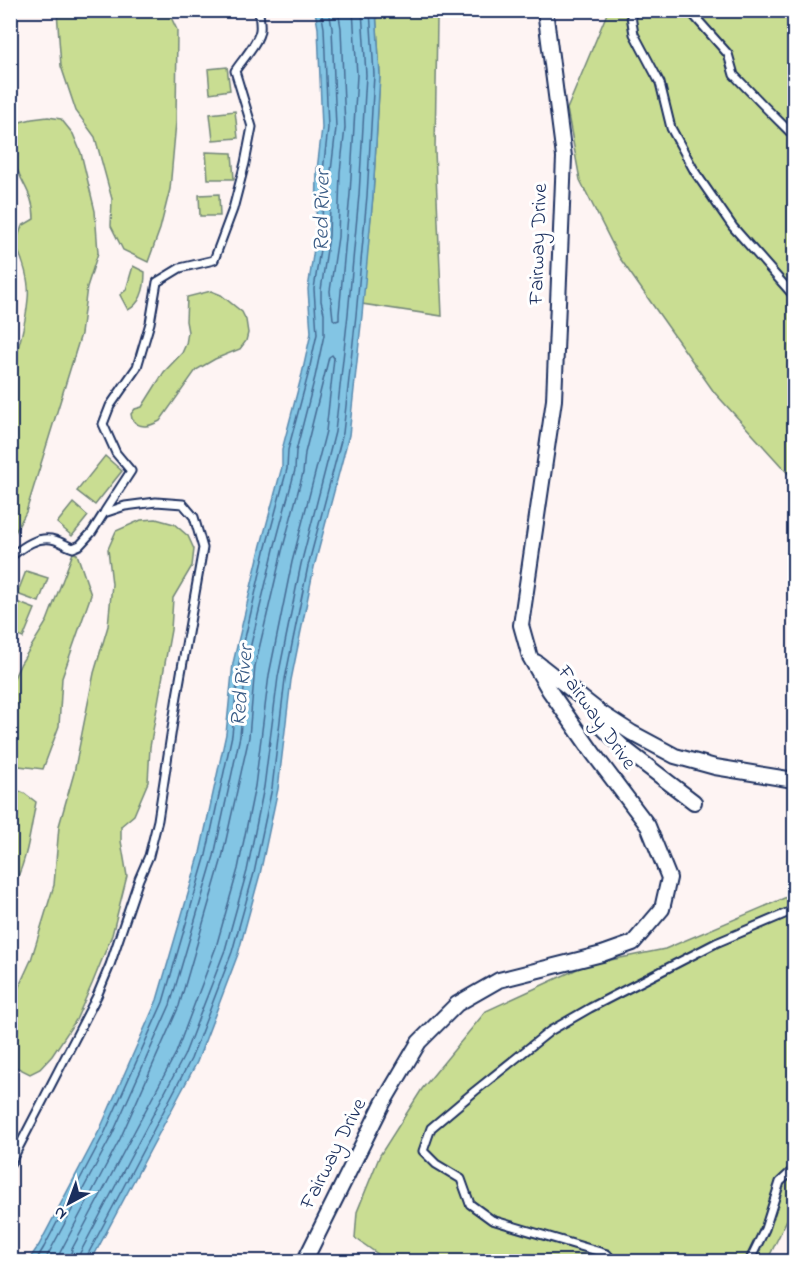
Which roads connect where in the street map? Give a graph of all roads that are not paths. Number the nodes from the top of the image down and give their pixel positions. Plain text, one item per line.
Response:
1 (259, 10) edge
2 (545, 10) edge
3 (630, 10) edge
4 (689, 10) edge
5 (795, 136) edge
6 (795, 296) edge
7 (104, 513) junction
8 (10, 557) edge
9 (530, 657) junction
10 (601, 713) junction
11 (795, 780) edge
12 (694, 802) dead end
13 (795, 910) edge
14 (10, 1164) edge
15 (795, 1169) edge
16 (304, 1262) edge
17 (614, 1262) edge
18 (749, 1262) edge

1 - 7 lane
2 - 9 street, Fairway Drive
3 - 6 lane
4 - 5 lane
7 - 8 lane
7 - 14 lane
9 - 10 street
9 - 16 street, Fairway Drive
10 - 11 street
10 - 12 street
13 - 17 lane
15 - 18 lane

